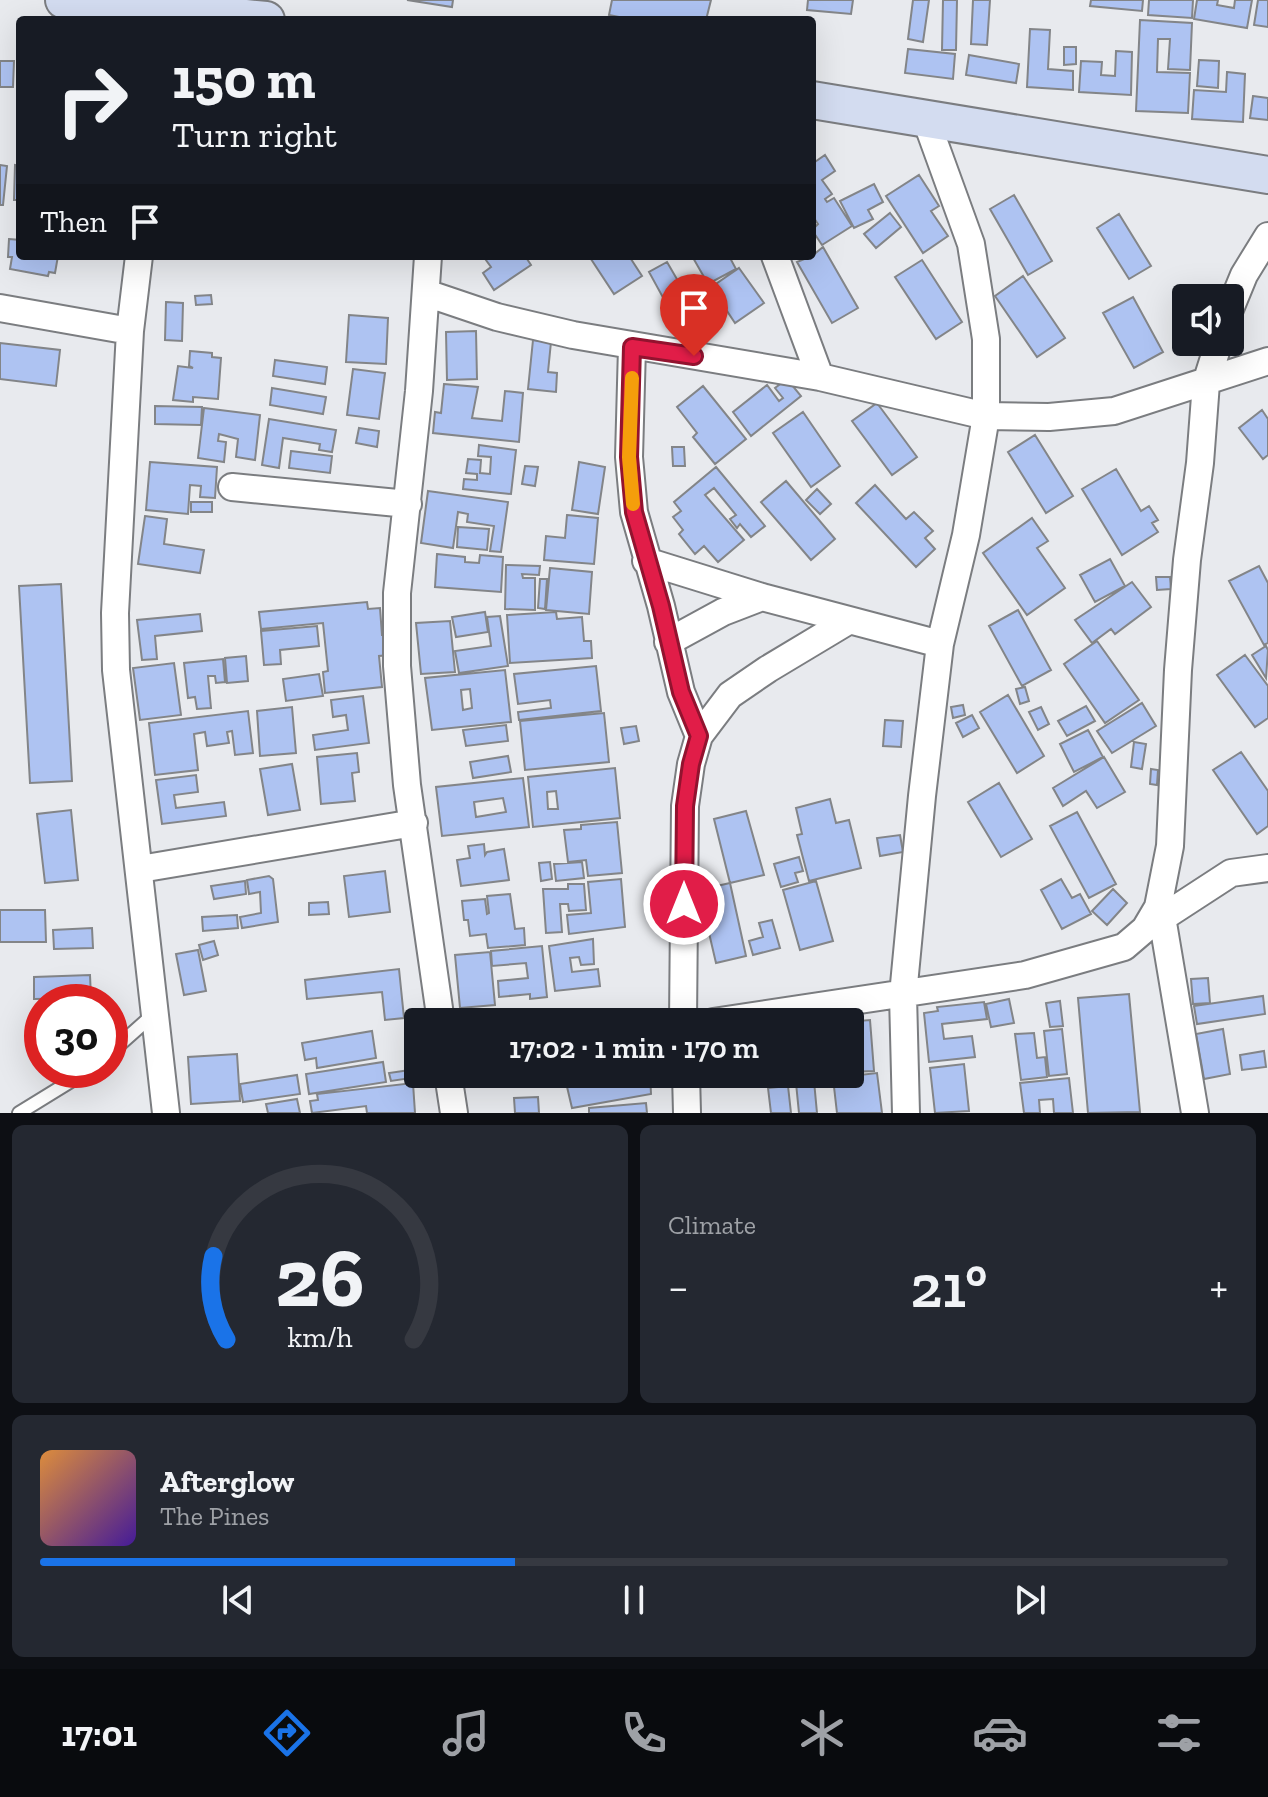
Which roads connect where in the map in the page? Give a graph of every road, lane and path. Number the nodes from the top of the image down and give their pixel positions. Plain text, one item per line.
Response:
1 (64, 0) edge
2 (110, 2) edge
3 (156, 14) edge
4 (193, 16) edge
5 (816, 101) edge
6 (926, 120) junction
7 (1268, 175) edge
8 (1268, 236) edge
9 (139, 260) edge
10 (428, 260) edge
11 (776, 260) edge
12 (1240, 284) edge
13 (426, 293) junction
14 (0, 308) edge
15 (130, 331) junction
16 (632, 347) junction
17 (1215, 356) edge
18 (1268, 361) edge
19 (820, 377) junction
20 (1206, 383) junction
21 (986, 416) junction
22 (232, 487) dead end
23 (408, 504) junction
24 (646, 561) junction
25 (762, 597) junction
26 (848, 621) junction
27 (668, 642) junction
28 (940, 644) junction
29 (699, 736) junction
30 (414, 823) junction
31 (1268, 868) edge
32 (140, 869) junction
33 (1153, 923) junction
34 (903, 995) junction
35 (439, 1008) edge
36 (683, 1008) edge
37 (812, 1008) edge
38 (155, 1013) junction
39 (128, 1037) edge
40 (60, 1088) edge
41 (450, 1088) edge
42 (686, 1088) edge
43 (19, 1113) edge
44 (166, 1113) edge
45 (454, 1113) edge
46 (687, 1113) edge
47 (906, 1113) edge
48 (1195, 1113) edge

1 - 2 street
2 - 3 street
3 - 4 street
5 - 6 street
6 - 7 street
6 - 21 street
8 - 12 street
9 - 15 street
10 - 13 street
11 - 19 street
13 - 16 street
13 - 23 street
14 - 15 street
15 - 32 street
16 - 19 street
16 - 24 street
17 - 20 street
18 - 20 street
19 - 21 street
20 - 21 street
20 - 33 street
21 - 28 street
22 - 23 street
23 - 30 street
24 - 25 street
24 - 27 street
25 - 26 street
25 - 27 street
26 - 28 street
26 - 29 street
27 - 29 street
28 - 34 street
29 - 36 street
30 - 32 street
30 - 35 street
31 - 33 street
32 - 38 street
33 - 34 street
33 - 48 street
34 - 37 street
34 - 47 street
38 - 39 lane
38 - 44 street
40 - 43 lane
41 - 45 street
42 - 46 street

